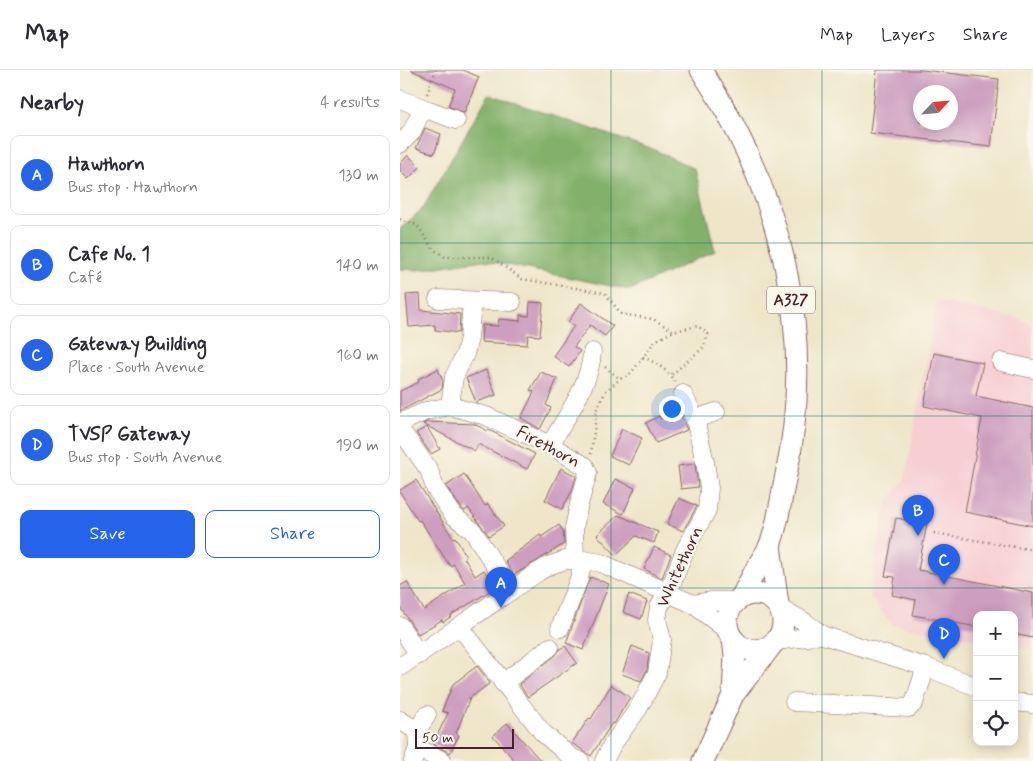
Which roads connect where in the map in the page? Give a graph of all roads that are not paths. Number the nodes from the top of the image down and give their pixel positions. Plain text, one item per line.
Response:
1 (701, 70) edge
2 (400, 99) edge
3 (422, 108) junction
4 (456, 120) dead end
5 (400, 144) edge
6 (446, 299) dead end
7 (472, 302) junction
8 (505, 302) dead end
9 (592, 352) dead end
10 (1002, 362) dead end
11 (1033, 368) edge
12 (683, 394) road end
13 (450, 406) junction
14 (716, 412) dead end
15 (695, 419) junction
16 (400, 423) edge
17 (400, 429) edge
18 (550, 445) junction
19 (770, 546) junction
20 (579, 559) junction
21 (511, 591) junction
22 (668, 593) junction
23 (739, 598) junction
24 (693, 604) junction
25 (779, 606) junction
26 (400, 626) edge
27 (460, 627) junction
28 (560, 628) dead end
29 (822, 635) junction
30 (731, 636) junction
31 (773, 644) junction
32 (550, 647) dead end
33 (419, 655) junction
34 (400, 667) edge
35 (926, 667) junction
36 (503, 683) junction
37 (973, 685) edge
38 (733, 695) junction
39 (794, 702) dead end
40 (1018, 702) edge
41 (1033, 704) edge
42 (427, 715) dead end
43 (400, 720) edge
44 (416, 747) edge
45 (443, 761) edge
46 (580, 761) edge
47 (604, 761) edge
48 (703, 761) edge

1 - 19 main road, A327
2 - 3 street
3 - 4 street
3 - 5 street
6 - 7 street
7 - 8 street
7 - 13 street
9 - 18 street
10 - 11 street
12 - 15 street, Whitethorn
13 - 16 street, Firethorn
13 - 18 street, Firethorn
14 - 15 street
15 - 22 street, Whitethorn
17 - 21 street
18 - 20 street, Firethorn
19 - 23 main road, A327
19 - 25 main road, A327
20 - 21 street
20 - 22 street
20 - 28 street, Firethorn
21 - 27 street
22 - 24 street
22 - 47 street, Whitethorn
23 - 24 street
23 - 25 main road
23 - 30 main road
24 - 30 street
25 - 29 street
25 - 31 main road
26 - 33 street
27 - 33 street
27 - 36 street
29 - 31 street
29 - 35 street
30 - 31 main road
30 - 38 main road
31 - 38 main road
32 - 36 street
33 - 34 street
35 - 37 street
35 - 39 street
36 - 46 street
38 - 48 main road
40 - 41 street
42 - 44 street
43 - 44 street
44 - 45 street

